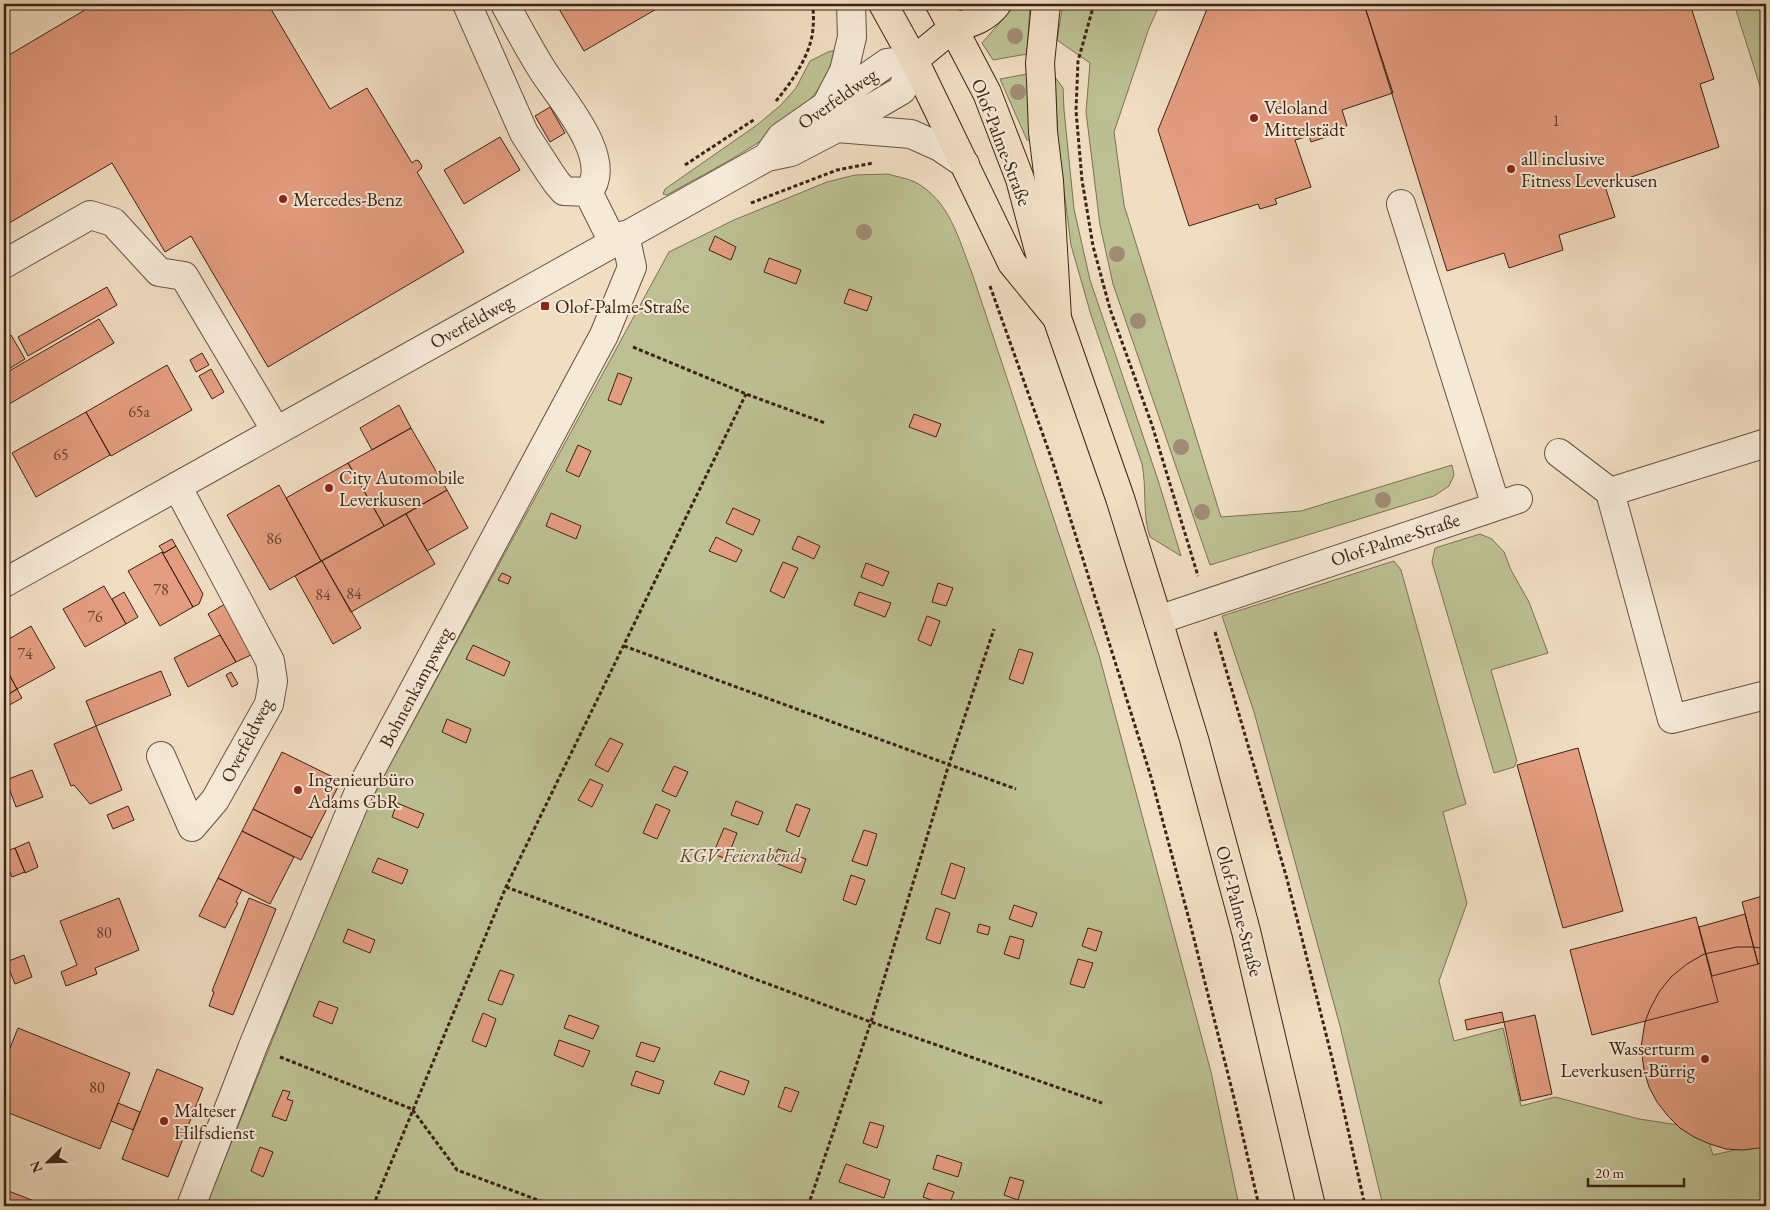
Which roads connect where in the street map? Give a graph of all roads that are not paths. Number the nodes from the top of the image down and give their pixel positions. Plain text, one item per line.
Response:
1 (467, 4) edge
2 (505, 4) edge
3 (851, 4) edge
4 (883, 4) edge
5 (940, 4) edge
6 (997, 4) edge
7 (1046, 4) edge
8 (953, 16) edge
9 (914, 60) junction
10 (832, 117) junction
11 (965, 164) junction
12 (588, 192) junction
13 (1401, 204) dead end
14 (619, 239) junction
15 (4, 264) edge
16 (1058, 318) junction
17 (276, 431) junction
18 (1766, 443) edge
19 (1559, 453) dead end
20 (177, 486) junction
21 (1610, 492) junction
22 (4, 583) edge
23 (1158, 620) junction
24 (1766, 695) edge
25 (161, 756) dead end
26 (192, 1206) edge
27 (1311, 1206) edge

1 - 12 street
2 - 12 street
3 - 10 street
4 - 9 main road, Olof-Palme-Straße
5 - 8 main road, Olof-Palme-Straße
6 - 8 main road
7 - 16 main road
8 - 9 main road
8 - 16 main road, Olof-Palme-Straße
9 - 10 street, Overfeldweg
9 - 11 main road, Olof-Palme-Straße
10 - 11 street
10 - 14 street, Overfeldweg
11 - 16 main road, Olof-Palme-Straße
12 - 14 street, Bohnenkampsweg
13 - 23 street, Olof-Palme-Straße
14 - 17 street, Overfeldweg
14 - 26 street, Bohnenkampsweg
15 - 17 street
16 - 23 main road, Olof-Palme-Straße
17 - 20 street, Overfeldweg
18 - 21 street
19 - 21 street
20 - 22 street, Overfeldweg
20 - 25 street, Overfeldweg
21 - 24 street
23 - 27 main road, Olof-Palme-Straße

